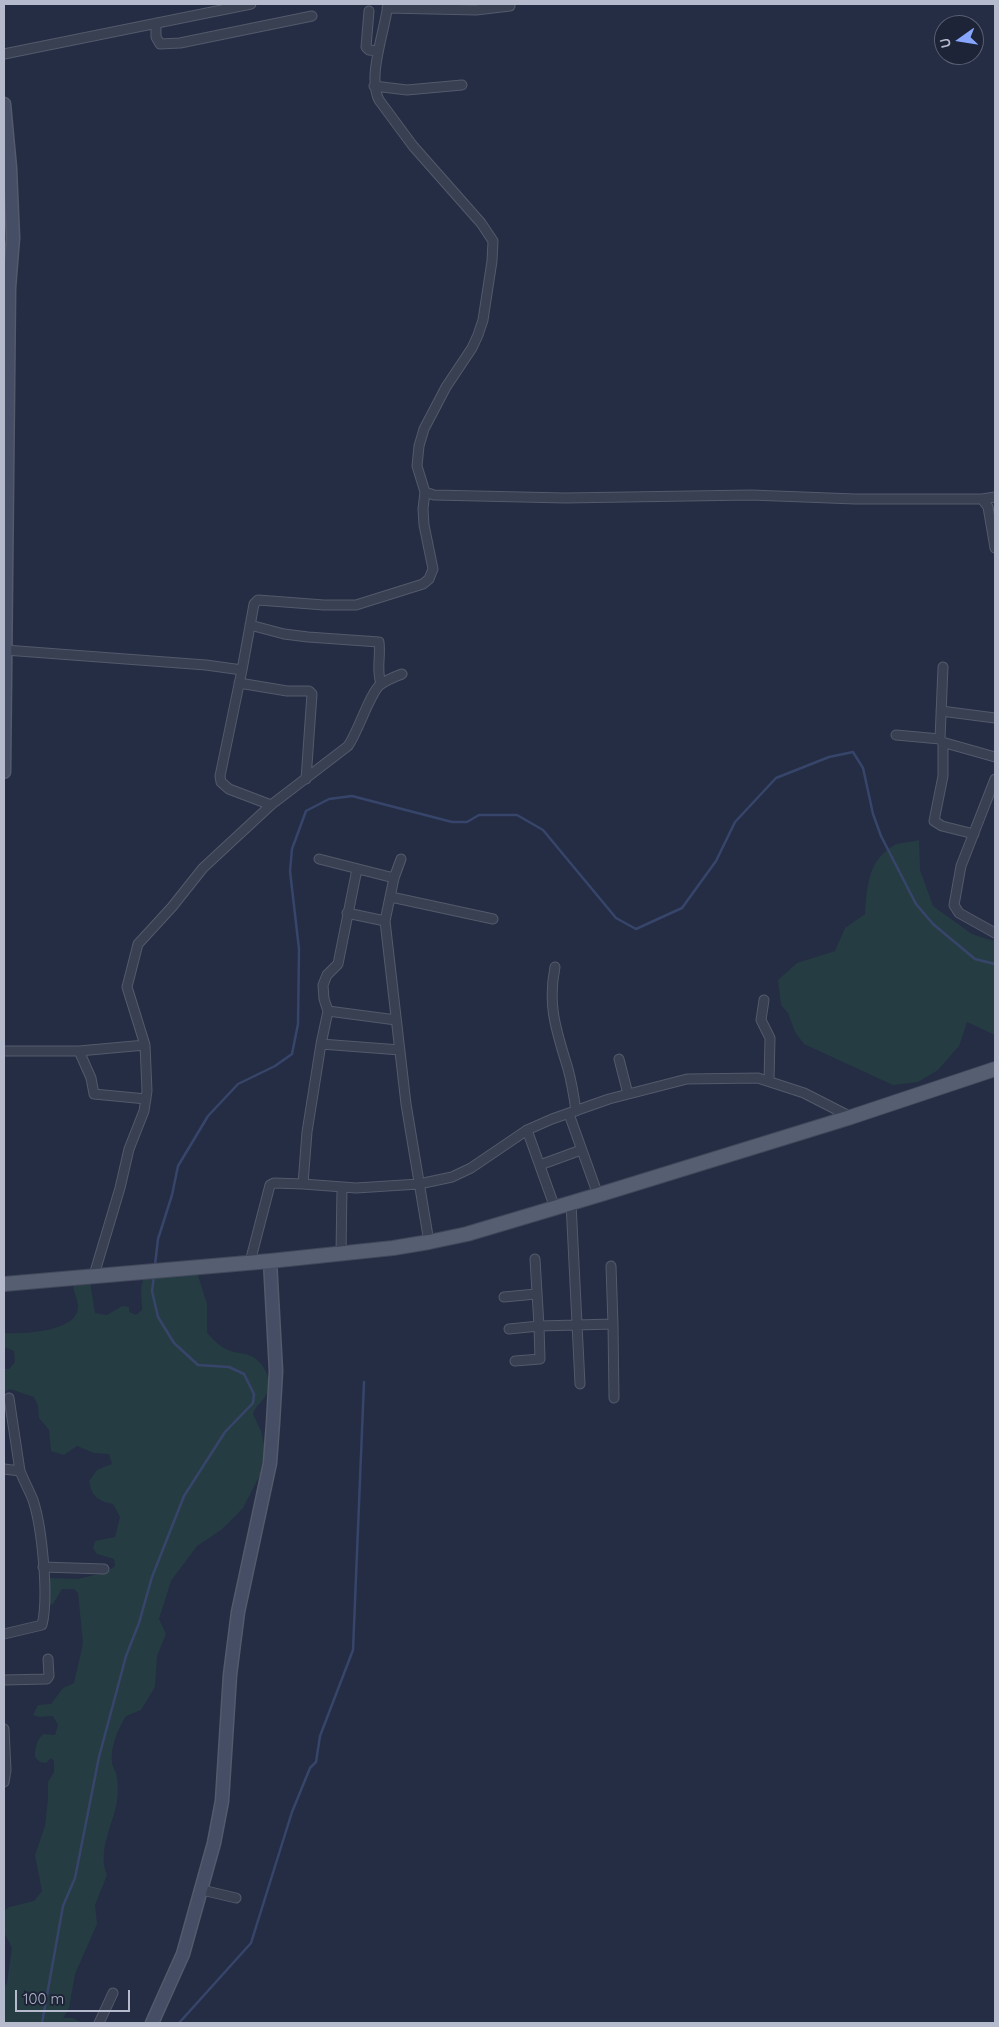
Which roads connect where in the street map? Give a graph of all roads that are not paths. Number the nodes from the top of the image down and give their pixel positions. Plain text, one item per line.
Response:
1 (251, 4) edge
2 (388, 6) edge
3 (510, 6) dead end
4 (369, 11) dead end
5 (312, 16) dead end
6 (156, 23) junction
7 (378, 50) junction
8 (4, 54) edge
9 (462, 85) dead end
10 (374, 86) junction
11 (4, 104) edge
12 (5, 120) edge
13 (7, 168) edge
14 (8, 239) edge
15 (6, 398) edge
16 (425, 492) junction
17 (995, 497) edge
18 (982, 499) junction
19 (995, 548) edge
20 (5, 600) edge
21 (250, 625) junction
22 (5, 650) edge
23 (943, 667) dead end
24 (242, 670) junction
25 (402, 674) dead end
26 (239, 683) junction
27 (381, 684) junction
28 (942, 711) junction
29 (995, 718) edge
30 (896, 736) dead end
31 (941, 741) junction
32 (995, 757) edge
33 (4, 772) edge
34 (306, 779) junction
35 (995, 779) edge
36 (271, 805) junction
37 (974, 834) junction
38 (319, 859) dead end
39 (401, 859) dead end
40 (357, 869) junction
41 (394, 878) junction
42 (391, 897) junction
43 (347, 913) junction
44 (493, 919) dead end
45 (385, 921) junction
46 (995, 933) edge
47 (555, 967) dead end
48 (764, 1000) dead end
49 (328, 1011) junction
50 (396, 1020) junction
51 (321, 1044) junction
52 (145, 1045) junction
53 (400, 1050) junction
54 (4, 1051) edge
55 (79, 1051) junction
56 (619, 1059) dead end
57 (995, 1069) edge
58 (769, 1081) junction
59 (628, 1094) junction
60 (146, 1099) junction
61 (573, 1113) junction
62 (851, 1117) junction
63 (527, 1130) junction
64 (582, 1150) junction
65 (540, 1164) junction
66 (304, 1184) junction
67 (419, 1184) junction
68 (342, 1187) junction
69 (598, 1195) junction
70 (571, 1203) junction
71 (555, 1208) junction
72 (429, 1242) junction
73 (341, 1254) junction
74 (535, 1259) dead end
75 (270, 1261) junction
76 (250, 1262) junction
77 (612, 1266) dead end
78 (94, 1275) junction
79 (4, 1284) edge
80 (536, 1294) junction
81 (504, 1297) dead end
82 (578, 1324) junction
83 (613, 1324) junction
84 (539, 1326) junction
85 (509, 1329) dead end
86 (515, 1361) dead end
87 (580, 1384) dead end
88 (9, 1398) dead end
89 (614, 1398) dead end
90 (4, 1469) edge
91 (20, 1471) junction
92 (43, 1567) junction
93 (104, 1569) dead end
94 (4, 1634) edge
95 (48, 1659) dead end
96 (4, 1680) edge
97 (4, 1734) edge
98 (4, 1782) edge
99 (202, 1890) junction
100 (236, 1898) dead end
101 (113, 1993) dead end
102 (99, 2023) edge
103 (152, 2023) edge

1 - 6 street
2 - 3 street
2 - 7 street
4 - 7 street
5 - 6 street
6 - 8 street
7 - 10 street
9 - 10 street
10 - 16 street
11 - 12 street
12 - 13 street
13 - 14 street
14 - 15 street
15 - 20 street
16 - 18 street
16 - 21 street
17 - 18 street
18 - 19 street
20 - 22 street
21 - 24 street
21 - 27 street
22 - 24 street
22 - 33 street
23 - 28 street
24 - 26 street
25 - 27 street
26 - 34 street
26 - 36 street
27 - 34 street
28 - 29 street
28 - 31 street
30 - 31 street
31 - 32 street
31 - 37 street
34 - 36 street
35 - 37 street
36 - 52 street
37 - 46 street
38 - 40 street
39 - 41 street
40 - 41 street
40 - 43 street
41 - 42 street
42 - 44 street
42 - 45 street
43 - 45 street
43 - 49 street
45 - 50 street
47 - 61 street
48 - 58 street
49 - 50 street
49 - 51 street
50 - 53 street
51 - 53 street
51 - 66 street
52 - 55 street
52 - 60 street
53 - 67 street
54 - 55 street
55 - 60 street
56 - 59 street
57 - 62 main road
58 - 59 street
58 - 62 street
59 - 61 street
60 - 78 street
61 - 63 street
61 - 64 street
62 - 69 main road
63 - 65 street
63 - 67 street
64 - 65 street
64 - 69 street
65 - 71 street
66 - 68 street
66 - 76 street
67 - 68 street
67 - 72 street
68 - 73 street
69 - 70 main road
70 - 71 main road
70 - 82 street
71 - 72 main road
72 - 73 main road
73 - 75 main road
74 - 80 street
75 - 76 main road
75 - 99 street
76 - 78 main road
77 - 83 street
78 - 79 main road
80 - 81 street
80 - 84 street
82 - 83 street
82 - 84 street
82 - 87 street
83 - 89 street
84 - 85 street
84 - 86 street
88 - 91 street
90 - 91 street
91 - 92 street
92 - 93 street
92 - 94 street
95 - 96 street
97 - 98 street
99 - 100 street
99 - 103 street
101 - 102 street

